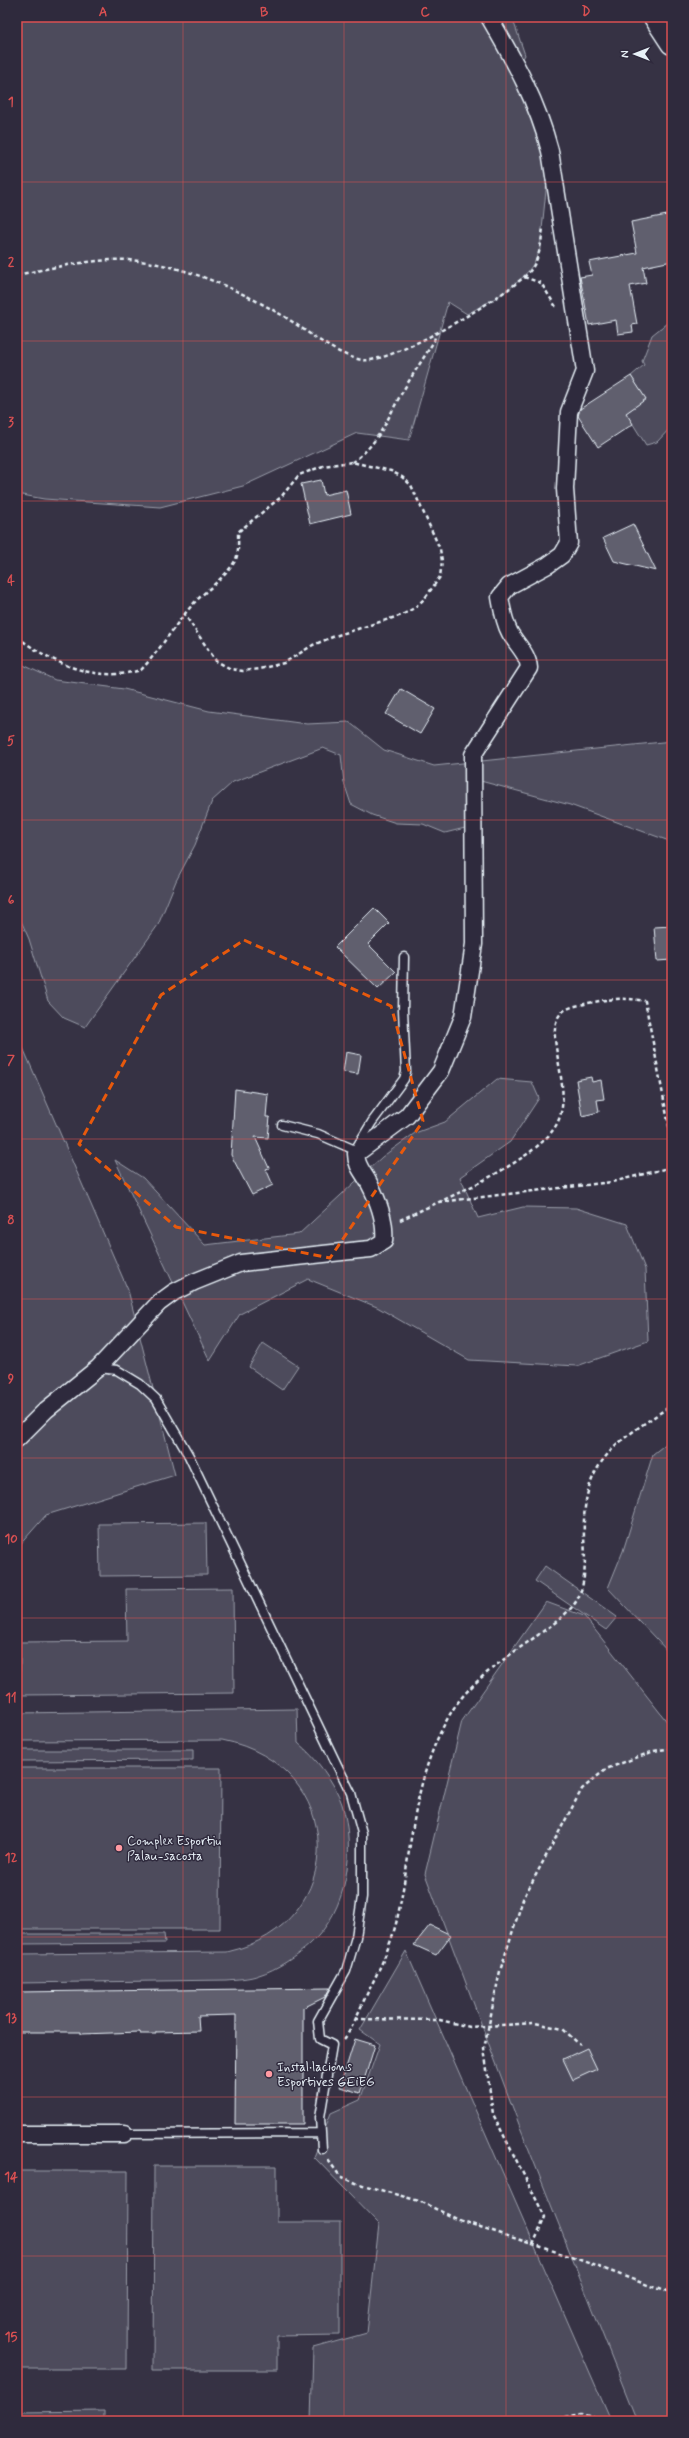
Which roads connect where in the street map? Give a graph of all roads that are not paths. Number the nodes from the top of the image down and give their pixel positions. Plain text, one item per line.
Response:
1 (489, 17) edge
2 (655, 17) edge
3 (672, 43) edge
4 (404, 956) dead end
5 (282, 1125) dead end
6 (356, 1152) junction
7 (98, 1368) junction
8 (17, 1438) edge
9 (321, 2133) junction
10 (17, 2134) edge
11 (124, 2134) joint
12 (322, 2149) road end

1 - 6 street
2 - 3 highway
4 - 6 lane
5 - 6 lane
6 - 7 street
7 - 8 street
7 - 9 lane
9 - 11 lane
9 - 12 lane
10 - 11 street

